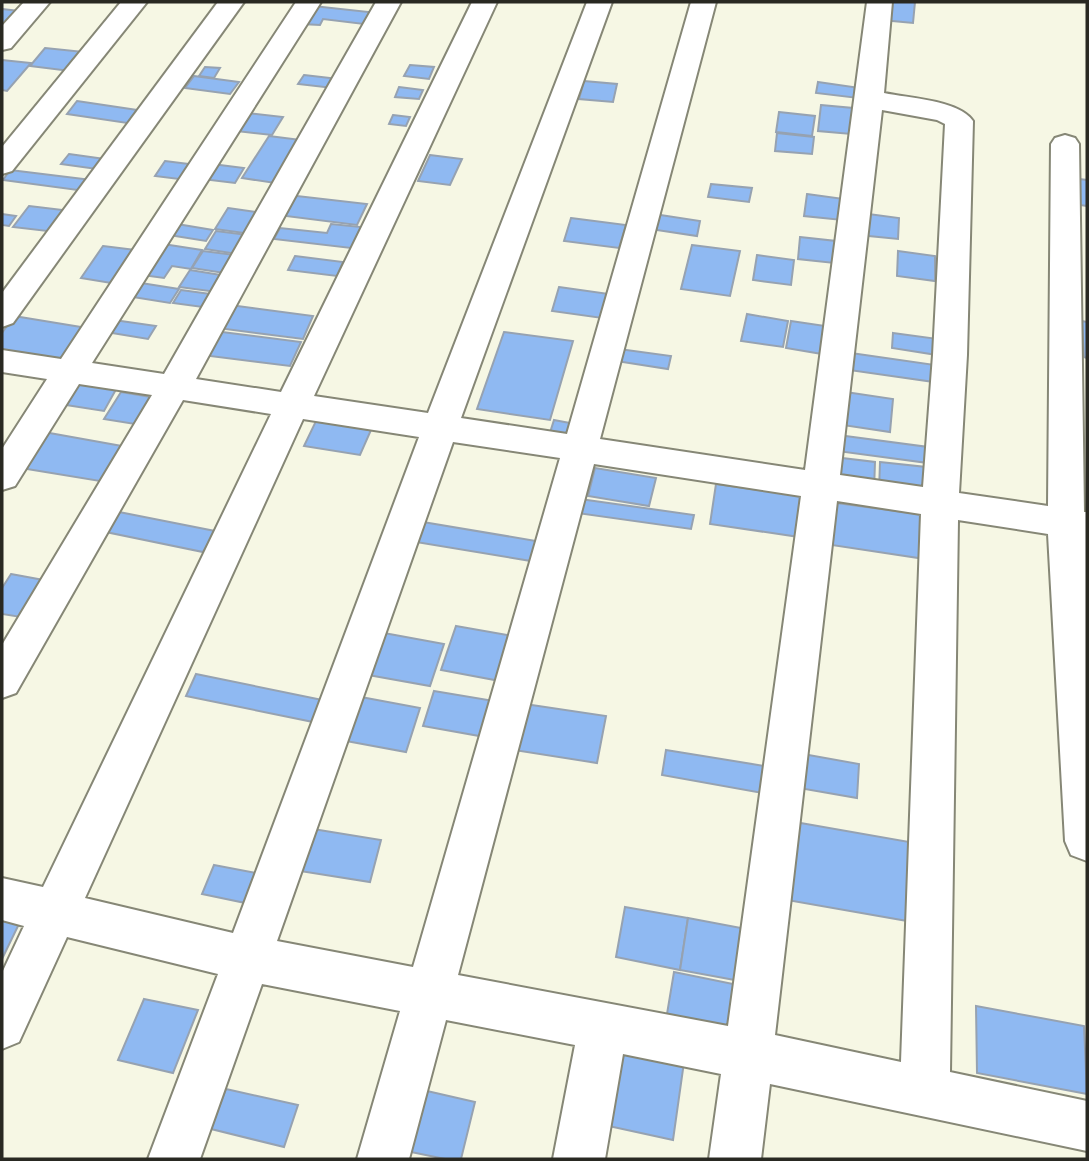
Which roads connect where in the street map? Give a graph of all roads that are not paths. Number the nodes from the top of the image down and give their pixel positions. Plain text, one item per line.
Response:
1 (37, 2) edge
2 (134, 2) edge
3 (231, 2) edge
4 (308, 2) edge
5 (389, 2) edge
6 (485, 2) edge
7 (600, 2) edge
8 (704, 2) edge
9 (880, 2) edge
10 (2, 42) edge
11 (870, 99) junction
12 (1065, 144) dead end
13 (2, 165) edge
14 (2, 316) edge
15 (2, 361) edge
16 (70, 372) junction
17 (174, 387) junction
18 (292, 405) junction
19 (440, 428) junction
20 (581, 449) junction
21 (2, 477) edge
22 (821, 485) junction
23 (940, 505) junction
24 (1077, 524) edge
25 (2, 681) edge
26 (1087, 841) edge
27 (2, 899) edge
28 (55, 911) junction
29 (247, 958) junction
30 (429, 994) junction
31 (2, 1025) edge
32 (603, 1027) junction
33 (746, 1054) junction
34 (925, 1091) junction
35 (1087, 1126) edge
36 (174, 1159) edge
37 (383, 1159) edge
38 (579, 1159) edge
39 (734, 1159) edge

1 - 10 street
2 - 13 street
3 - 14 street
4 - 16 street
5 - 17 street
6 - 18 street
7 - 19 street
8 - 20 street
9 - 11 street
11 - 22 street
11 - 23 street
12 - 24 street
15 - 16 street
16 - 17 street
16 - 21 street
17 - 18 street
17 - 25 street
18 - 19 street
18 - 28 street
19 - 20 street
19 - 29 street
20 - 22 street
20 - 30 street
22 - 23 street
22 - 33 street
23 - 24 street
23 - 34 street
24 - 26 street
27 - 28 street
28 - 29 street
28 - 31 street
29 - 30 street
29 - 36 street
30 - 32 street
30 - 37 street
32 - 33 street
32 - 38 street
33 - 34 street
33 - 39 street
34 - 35 street

